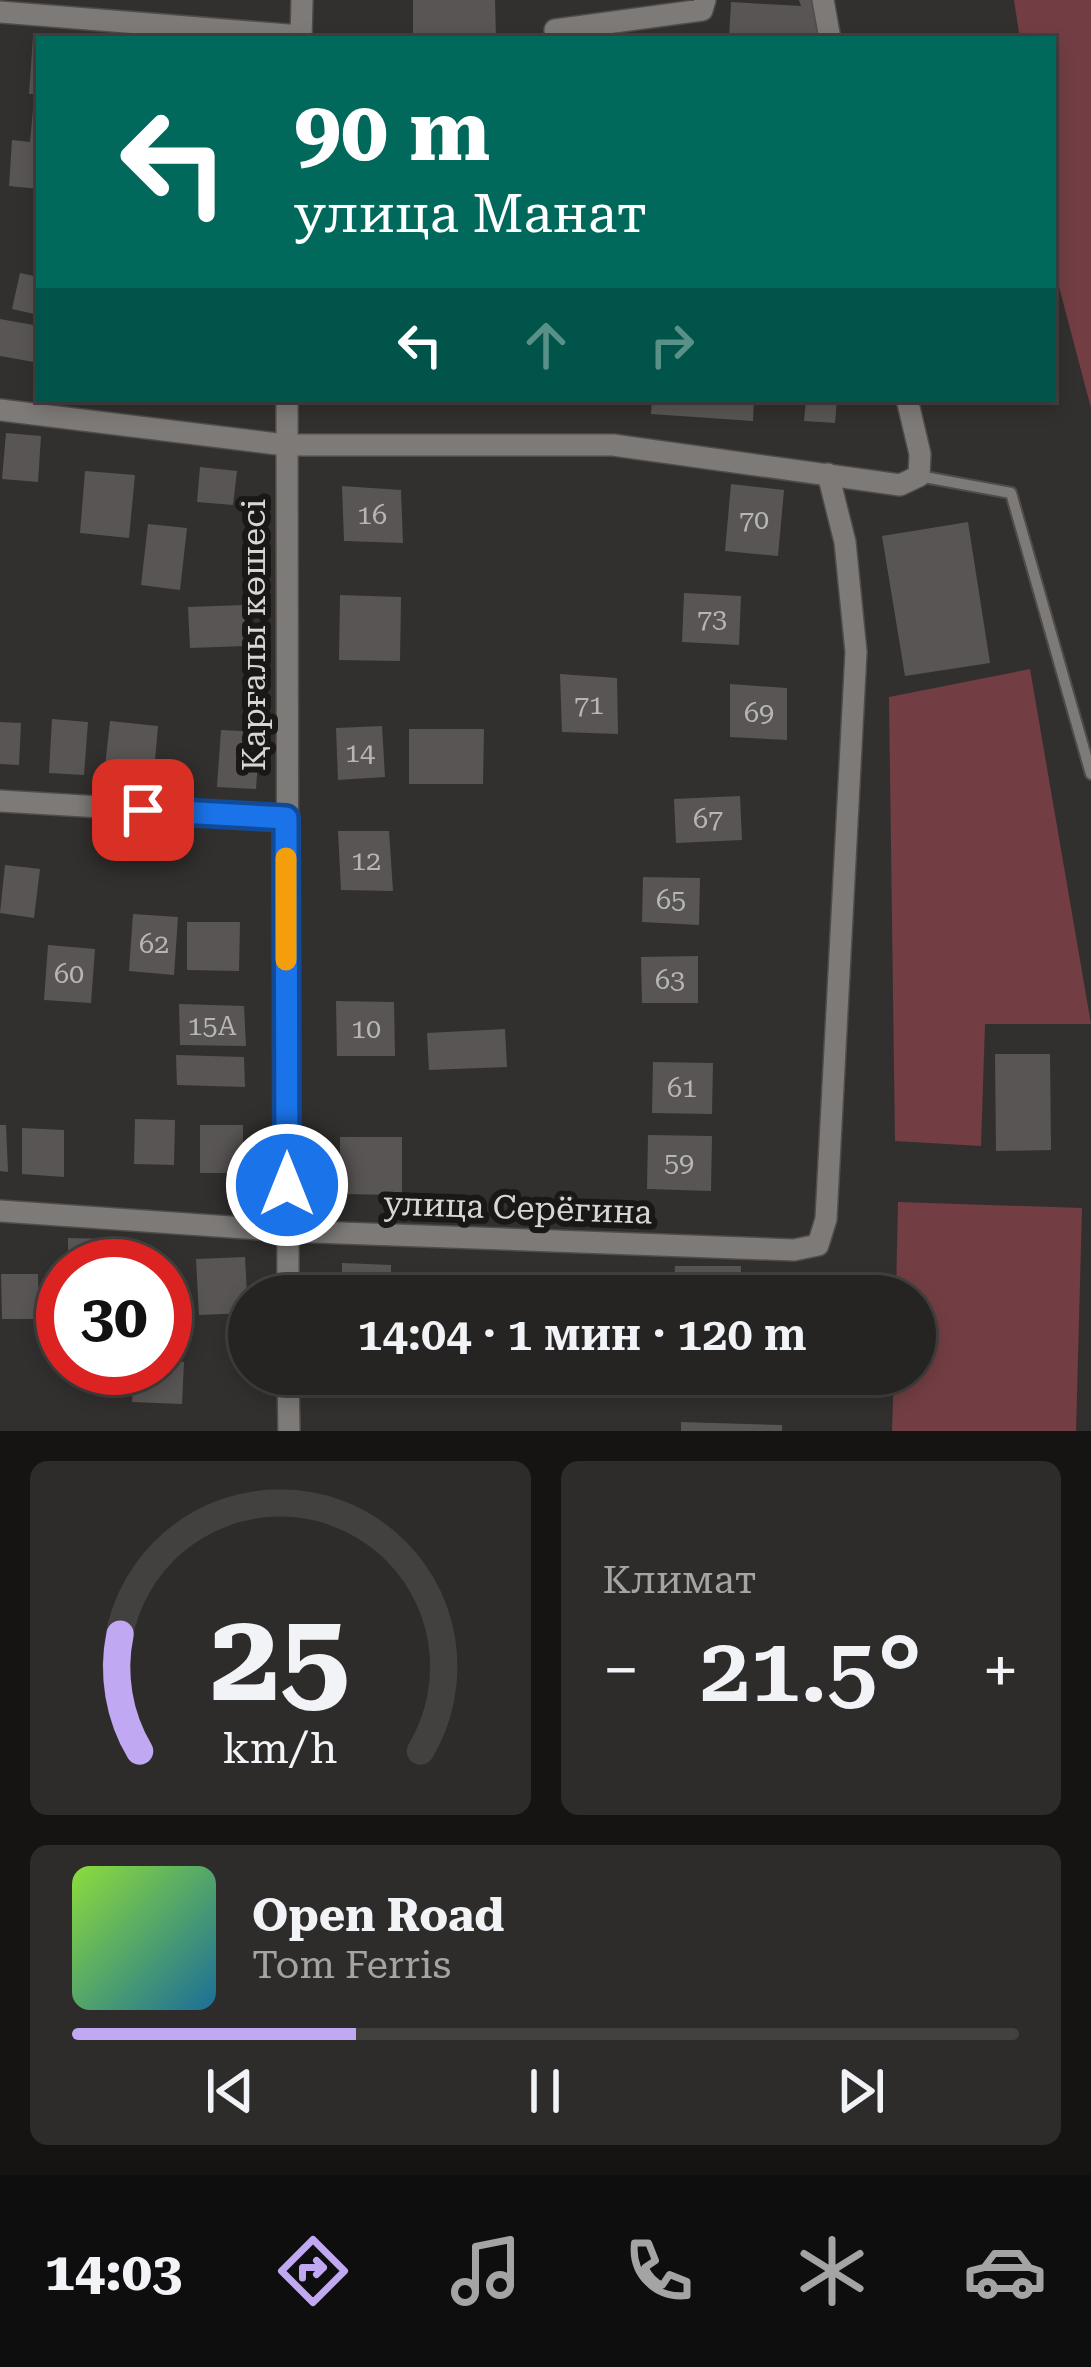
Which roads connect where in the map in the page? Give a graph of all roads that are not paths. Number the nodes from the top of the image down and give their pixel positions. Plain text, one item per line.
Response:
1 (302, 0) edge
2 (705, 0) edge
3 (823, 0) edge
4 (0, 12) edge
5 (556, 30) dead end
6 (289, 36) edge
7 (301, 36) edge
8 (829, 36) edge
9 (287, 402) edge
10 (909, 402) edge
11 (0, 410) edge
12 (285, 445) junction
13 (828, 474) junction
14 (919, 476) junction
15 (1091, 774) edge
16 (0, 801) edge
17 (286, 818) junction
18 (0, 1211) edge
19 (287, 1231) junction
20 (288, 1275) edge
21 (289, 1395) edge
22 (289, 1431) edge

1 - 7 street
2 - 5 street
3 - 8 street
4 - 6 street
9 - 12 street, Қарғалы көшесі
10 - 14 street
11 - 12 street
12 - 13 street
12 - 17 street, Қарғалы көшесі
13 - 14 street
13 - 19 street, улица Серёгина
14 - 15 lane
16 - 17 street
17 - 19 street, Қарғалы көшесі
18 - 19 street, улица Серёгина
19 - 20 street, Қарғалы көшесі
21 - 22 street

